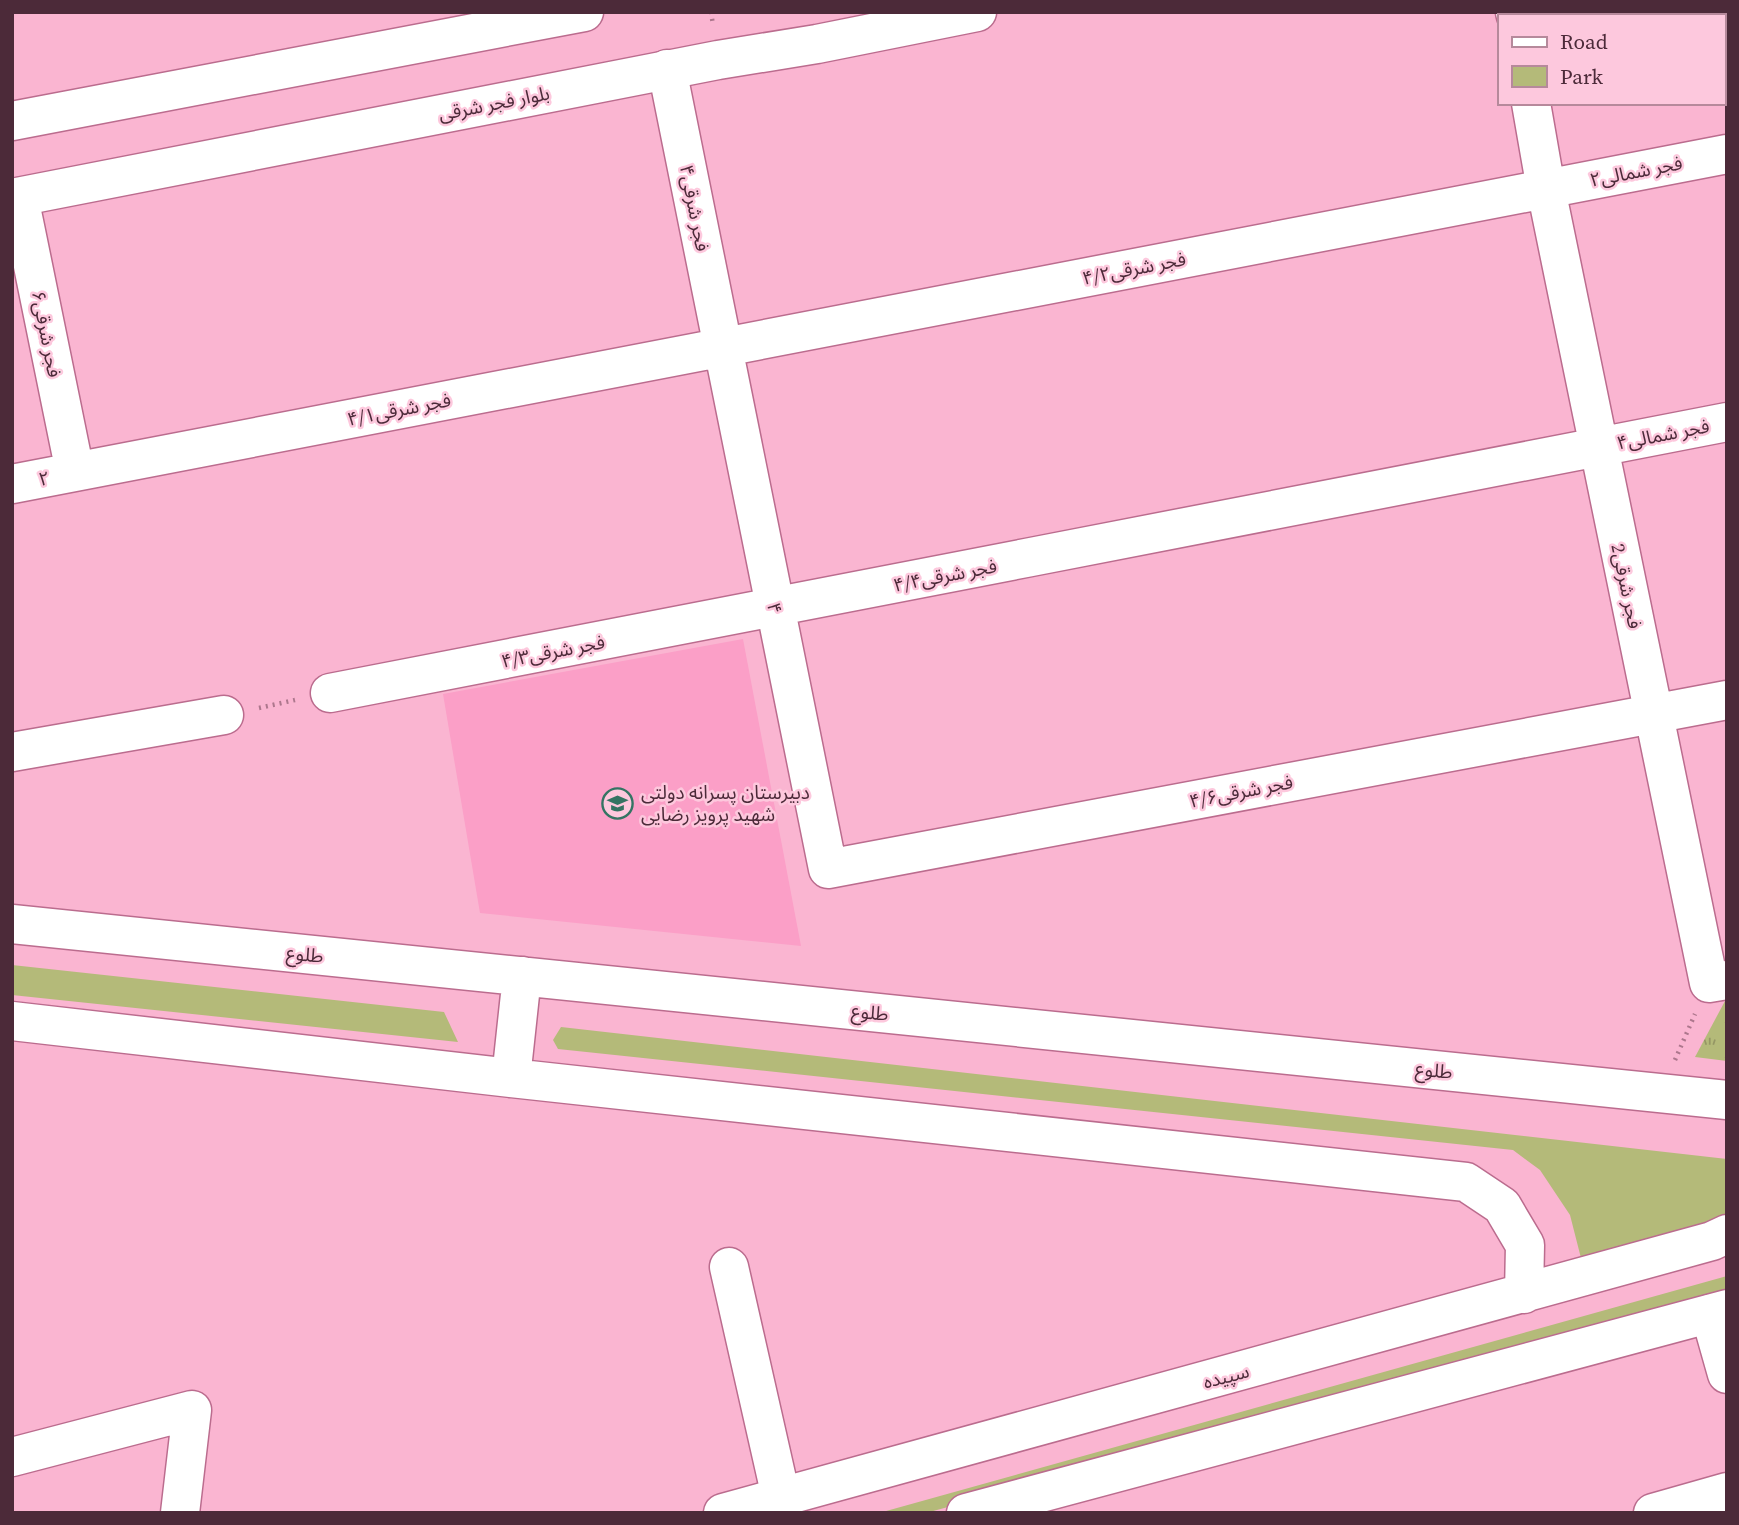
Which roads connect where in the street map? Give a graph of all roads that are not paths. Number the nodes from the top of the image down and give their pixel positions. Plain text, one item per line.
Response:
1 (584, 12) edge
2 (977, 12) edge
3 (667, 69) junction
4 (1531, 105) edge
5 (12, 121) edge
6 (1727, 154) edge
7 (1546, 189) junction
8 (16, 197) edge
9 (723, 347) junction
10 (1727, 422) edge
11 (1599, 446) junction
12 (75, 472) junction
13 (12, 484) edge
14 (1114, 542) joint
15 (775, 609) junction
16 (330, 693) road end
17 (1727, 700) edge
18 (1653, 714) junction
19 (224, 715) road end
20 (12, 752) edge
21 (828, 869) joint
22 (12, 924) edge
23 (522, 976) junction
24 (1718, 981) edge
25 (12, 1021) edge
26 (511, 1078) junction
27 (1727, 1100) edge
28 (1727, 1234) edge
29 (729, 1267) dead end
30 (1524, 1294) junction
31 (1718, 1311) edge
32 (1727, 1374) edge
33 (12, 1457) edge
34 (1727, 1492) edge
35 (781, 1497) junction
36 (180, 1513) edge
37 (723, 1513) edge
38 (966, 1513) edge
39 (1653, 1513) edge

1 - 5 street
2 - 3 street, بلوار فجر شرقی
3 - 8 street, بلوار فجر شرقی
3 - 9 street, فجر شرقی۴
4 - 7 street, 2فجر شرقی
6 - 7 street, فجر شمالی۲
7 - 9 street, فجر شرقی۴/۲
7 - 11 street, 2فجر شرقی
8 - 12 street, فجر شرقی۶
9 - 12 street, فجر شرقی۴/۱
9 - 15 street, ۴
10 - 11 street, فجر شمالی۴
11 - 14 street, فجر شمالی۴
11 - 18 street, 2فجر شرقی
12 - 13 street, ۲
14 - 15 street, فجر شرقی۴/۴
15 - 16 street, فجر شرقی۴/۳
15 - 21 street, ۴
17 - 18 street, فجر شرقی۴/۶
18 - 21 street, فجر شرقی۴/۶
18 - 24 street, 2فجر شرقی
19 - 20 street
22 - 23 street, طلوع
23 - 26 street
23 - 27 street, طلوع
25 - 26 street
26 - 30 street
28 - 30 street, سپیده
29 - 35 street
30 - 35 street, سپیده
31 - 32 street
31 - 38 street
33 - 36 street
34 - 39 street
35 - 37 street, سپیده

